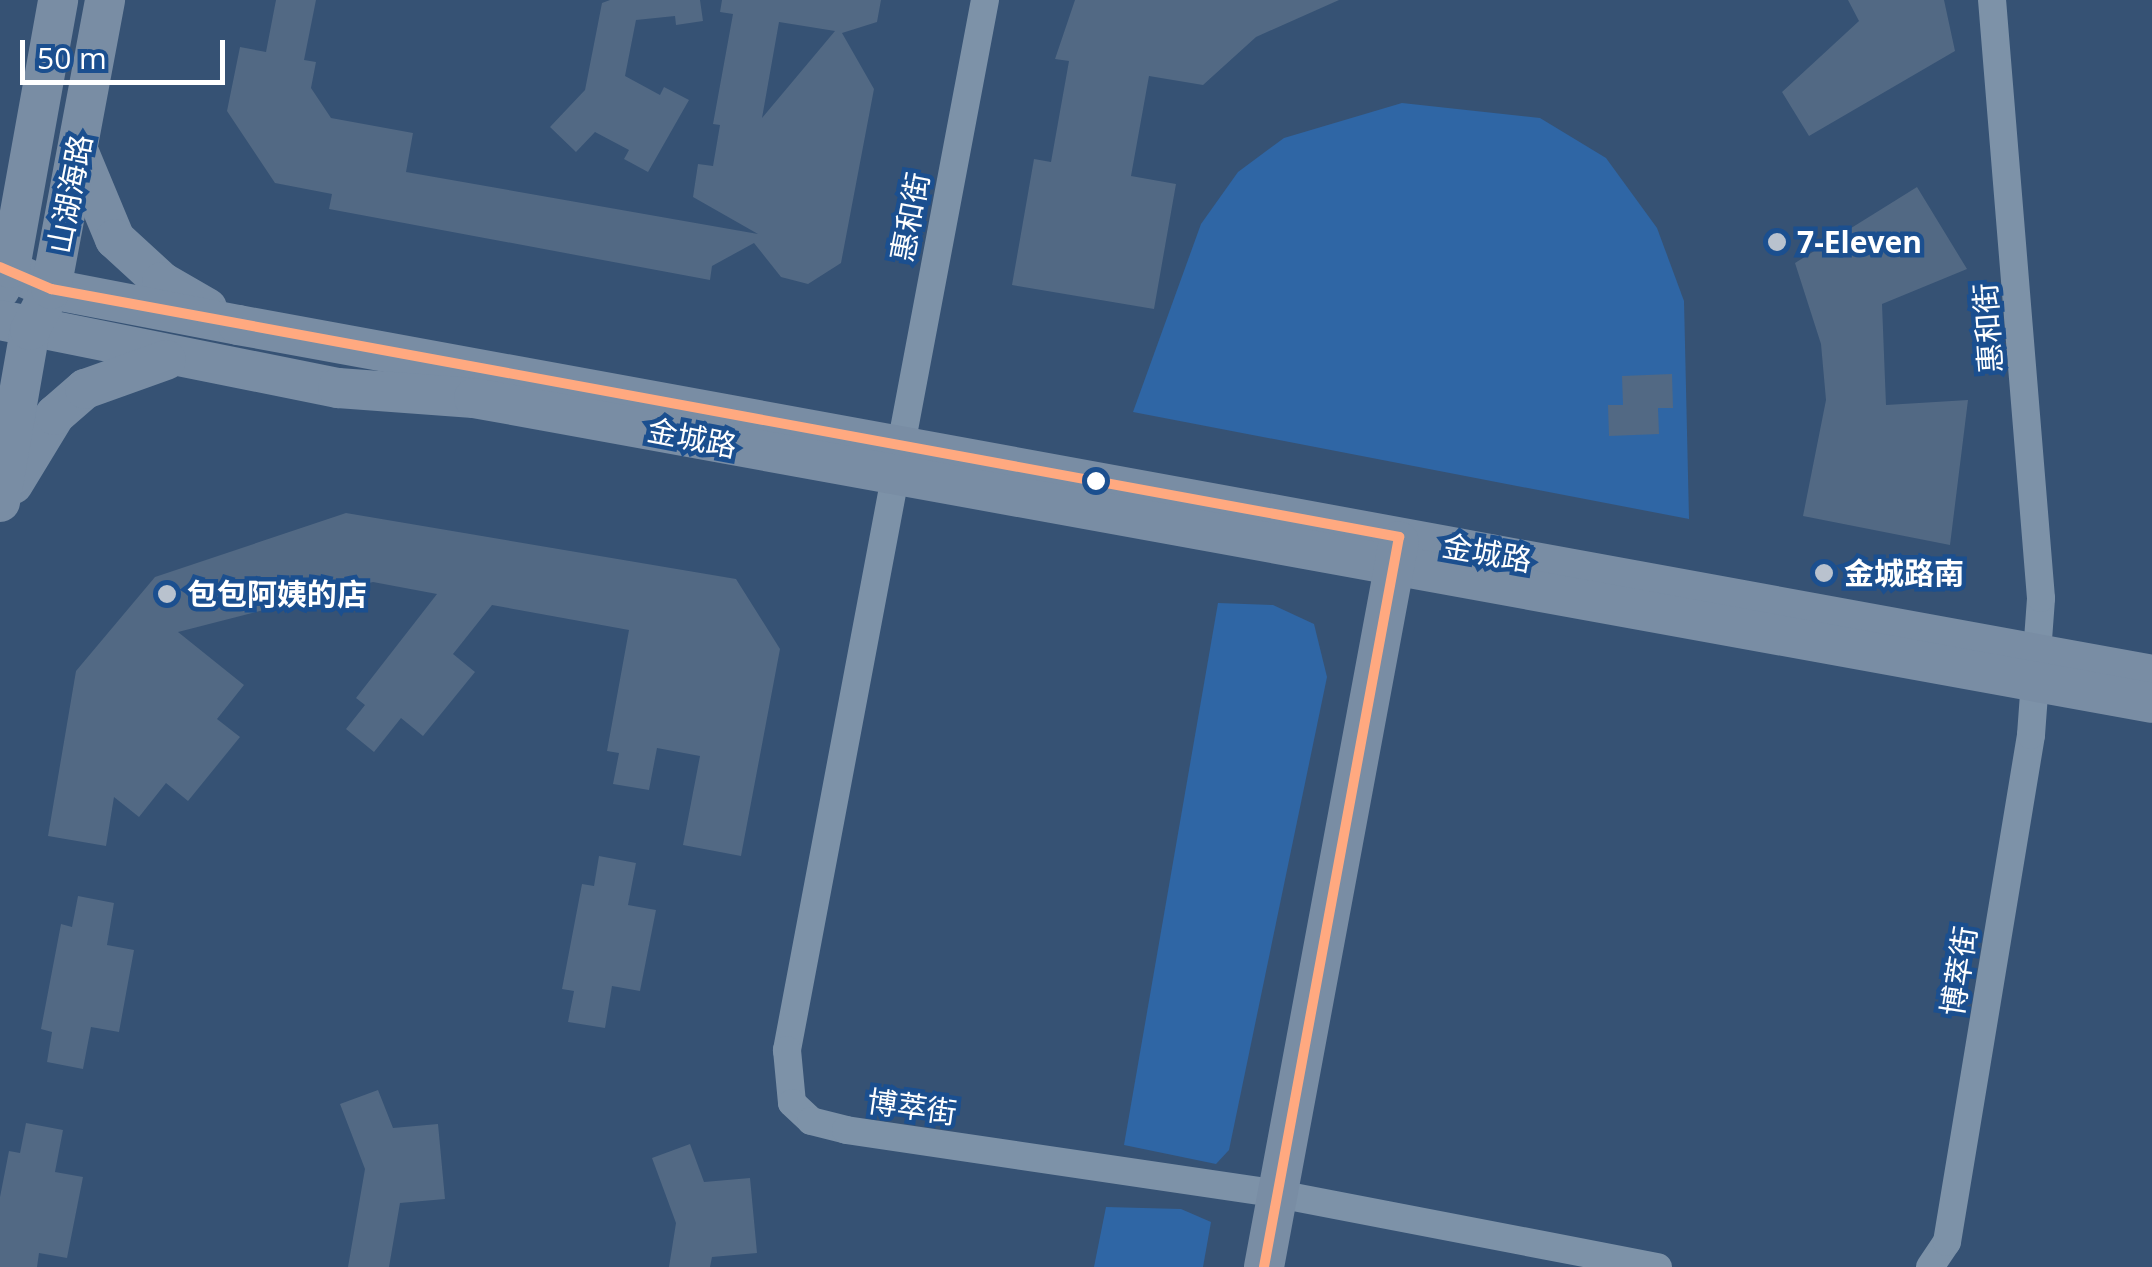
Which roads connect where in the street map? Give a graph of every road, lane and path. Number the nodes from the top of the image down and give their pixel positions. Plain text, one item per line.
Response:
1 (58, 0) edge
2 (105, 0) edge
3 (985, 0) edge
4 (1992, 0) edge
5 (43, 83) junction
6 (79, 152) junction
7 (0, 161) edge
8 (3, 274) edge
9 (50, 289) junction
10 (15, 325) edge
11 (238, 325) junction
12 (179, 357) junction
13 (897, 461) junction
14 (0, 506) edge
15 (1396, 553) junction
16 (2036, 667) junction
17 (2152, 674) edge
18 (2152, 703) edge
19 (1278, 1194) junction
20 (1264, 1267) edge
21 (1658, 1267) edge
22 (1930, 1267) edge

1 - 5 street, 山湖海路
2 - 6 street, 山湖海路
3 - 13 street, 惠和街
4 - 16 street, 惠和街
5 - 7 street
5 - 8 street, 山湖海路
6 - 9 street, 山湖海路
6 - 11 street
8 - 9 street, 金城路
9 - 10 street, 山湖海路
9 - 11 street, 金城路
10 - 12 street, 金城路
10 - 14 street, 山湖海路
11 - 13 street, 金城路
12 - 13 street, 金城路
12 - 14 street
13 - 15 street, 金城路
13 - 19 street, 博萃街
15 - 16 street, 金城路
15 - 19 street
16 - 17 street, 金城路
16 - 18 street, 金城路
16 - 22 street, 博萃街
19 - 20 street
19 - 21 street, 博萃街

